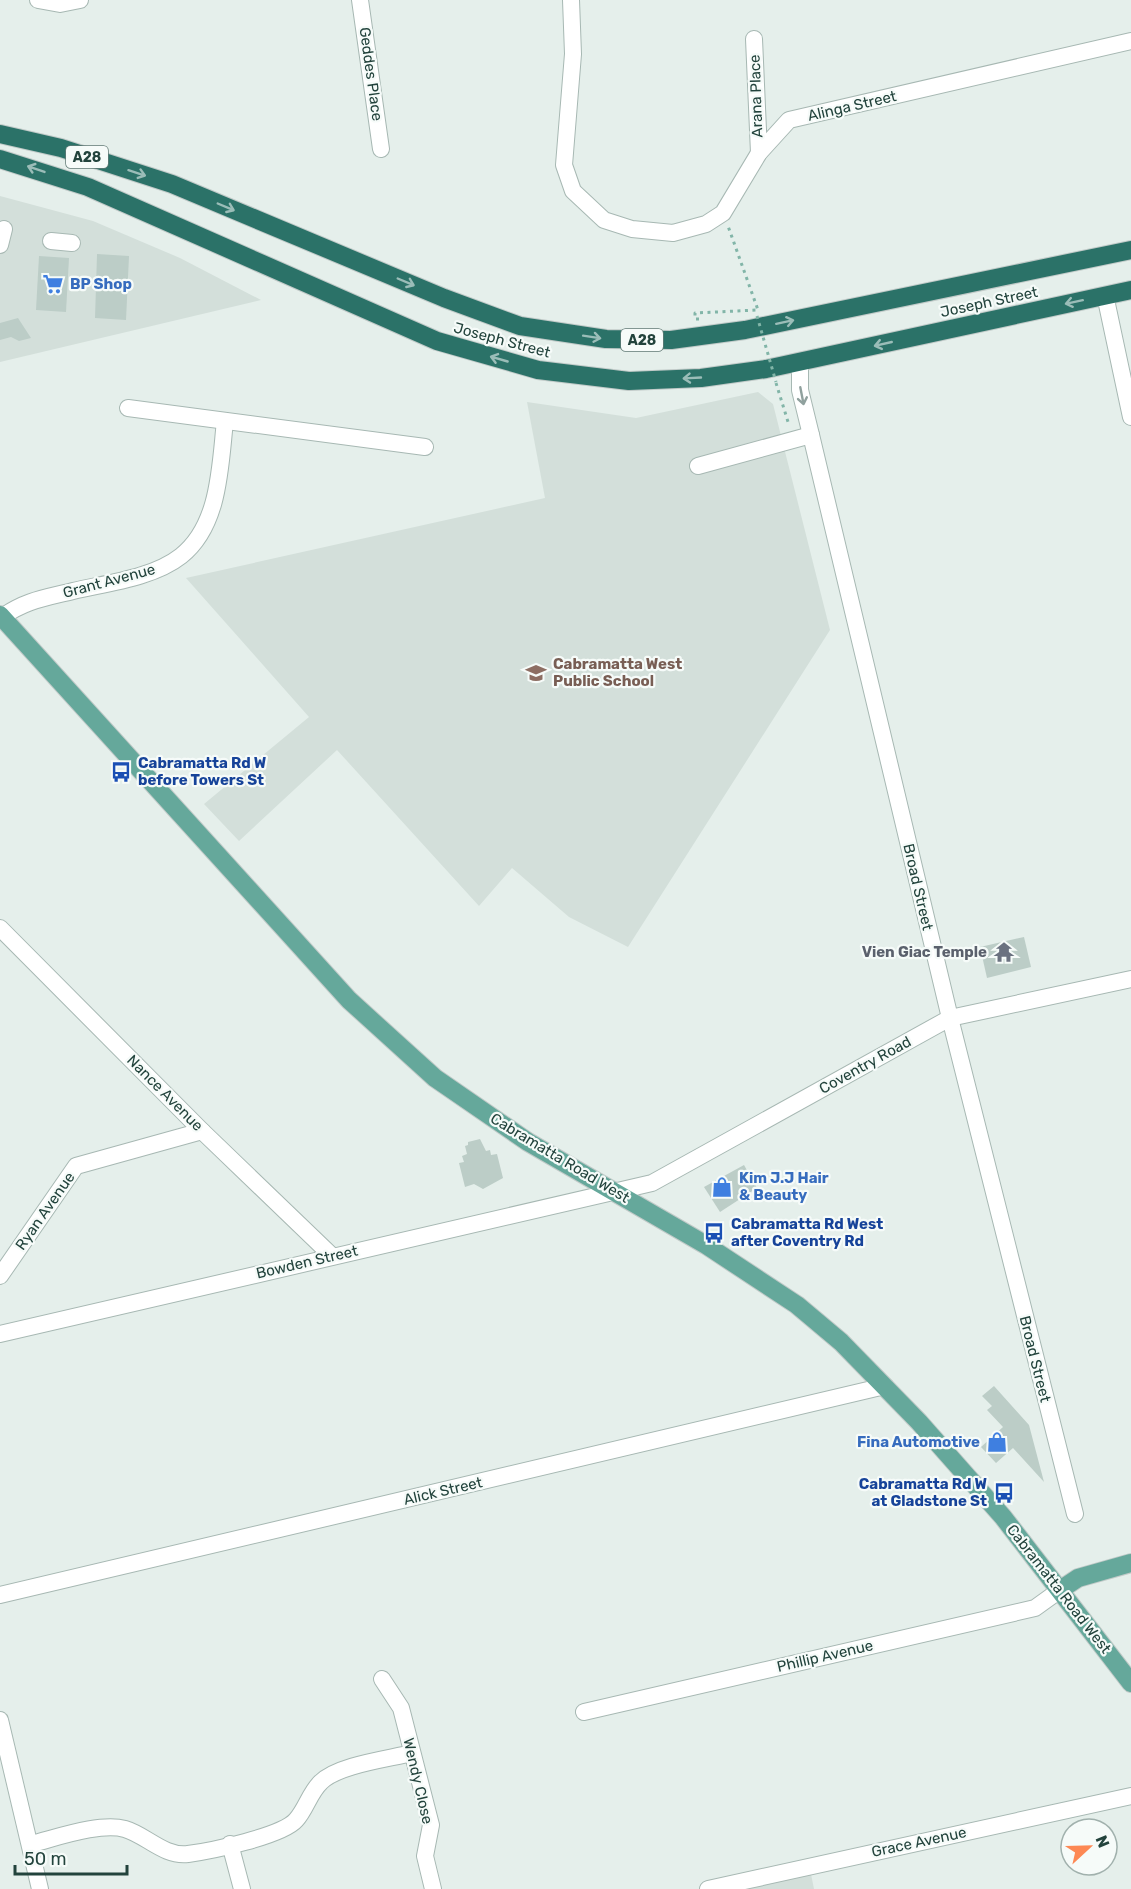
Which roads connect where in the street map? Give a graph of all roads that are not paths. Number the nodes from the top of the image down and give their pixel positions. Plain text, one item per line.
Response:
1 (38, 0) edge
2 (80, 0) edge
3 (360, 0) edge
4 (571, 0) edge
5 (754, 39) dead end
6 (1131, 41) edge
7 (0, 134) edge
8 (381, 149) dead end
9 (759, 153) junction
10 (0, 159) edge
11 (51, 241) dead end
12 (72, 243) dead end
13 (1131, 250) edge
14 (1131, 290) edge
15 (1104, 295) junction
16 (800, 362) junction
17 (128, 408) dead end
18 (1131, 417) edge
19 (225, 421) junction
20 (810, 432) junction
21 (425, 447) dead end
22 (698, 466) dead end
23 (1, 616) edge
24 (0, 928) edge
25 (1131, 979) edge
26 (950, 1018) junction
27 (202, 1131) junction
28 (615, 1190) junction
29 (332, 1256) junction
30 (0, 1276) edge
31 (0, 1334) edge
32 (885, 1386) junction
33 (1075, 1514) dead end
34 (1131, 1563) edge
35 (1060, 1590) junction
36 (0, 1595) edge
37 (382, 1679) dead end
38 (1131, 1683) edge
39 (584, 1712) dead end
40 (0, 1720) edge
41 (412, 1753) junction
42 (1131, 1796) edge
43 (31, 1844) junction
44 (231, 1844) junction
45 (40, 1889) edge
46 (242, 1889) edge
47 (433, 1889) edge
48 (708, 1889) edge

1 - 2 street
3 - 8 street, Geddes Place
4 - 9 street, Alinga Street
5 - 9 street, Arana Place
6 - 9 street, Alinga Street
7 -> 13 highway, Joseph Street / A28
16 -> 10 highway, Joseph Street / A28
11 - 12 street
14 - 15 highway, Joseph Street / A28
15 -> 16 highway, Joseph Street / A28
15 - 18 street
16 -> 20 street, Broad Street
17 - 19 street
19 - 21 street
19 - 23 street, Grant Avenue
20 - 22 street
20 - 26 street, Broad Street
23 - 28 main road, Cabramatta Road West
24 - 27 street, Nance Avenue
25 - 26 street, Coventry Road
26 - 28 street, Coventry Road
26 - 33 street, Broad Street
27 - 29 street, Nance Avenue
27 - 30 street, Ryan Avenue
28 - 29 street, Bowden Street
28 - 32 main road, Cabramatta Road West
29 - 31 street, Bowden Street
32 - 35 main road, Cabramatta Road West
32 - 36 street, Alick Street
34 - 35 main road
35 - 38 main road, Cabramatta Road West
35 - 39 street, Phillip Avenue
37 - 41 street, Wendy Close
40 - 43 street
41 - 44 street
41 - 47 street, Wendy Close
42 - 48 street, Grace Avenue
43 - 44 street
43 - 45 street
44 - 46 street

